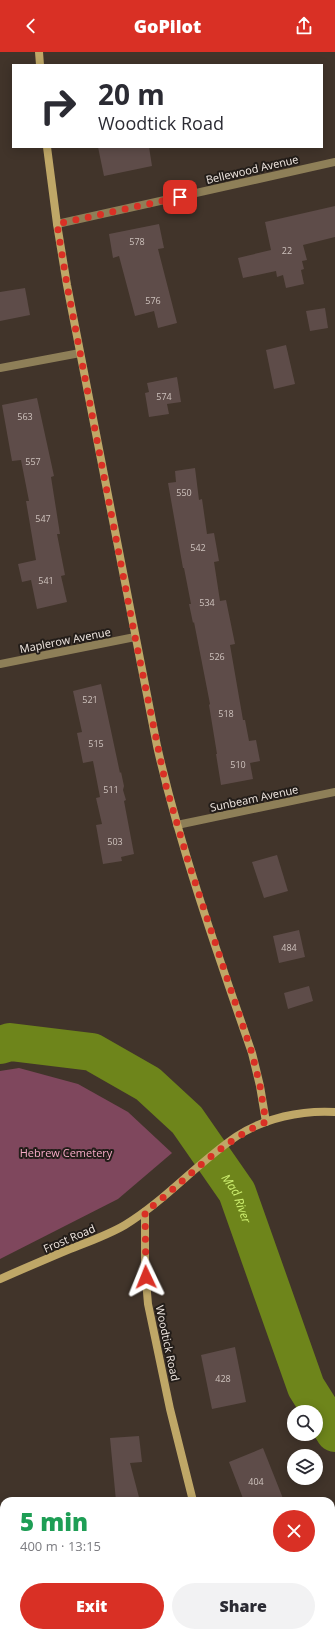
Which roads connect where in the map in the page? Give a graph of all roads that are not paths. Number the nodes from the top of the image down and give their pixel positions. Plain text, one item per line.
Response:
1 (39, 52) edge
2 (40, 64) edge
3 (47, 148) edge
4 (335, 162) edge
5 (57, 224) junction
6 (80, 353) junction
7 (0, 368) edge
8 (135, 637) junction
9 (0, 664) edge
10 (335, 792) edge
11 (177, 825) junction
12 (335, 1112) edge
13 (266, 1122) junction
14 (145, 1212) junction
15 (0, 1279) edge
16 (192, 1497) edge

1 - 2 main road
3 - 5 main road
4 - 5 street, Bellewood Avenue
5 - 6 main road
6 - 7 street
6 - 8 main road
8 - 9 street, Maplerow Avenue
8 - 11 main road
10 - 11 street, Sunbeam Avenue
11 - 13 main road
12 - 13 main road
13 - 14 main road
14 - 15 main road, Frost Road
14 - 16 main road, Woodtick Road

